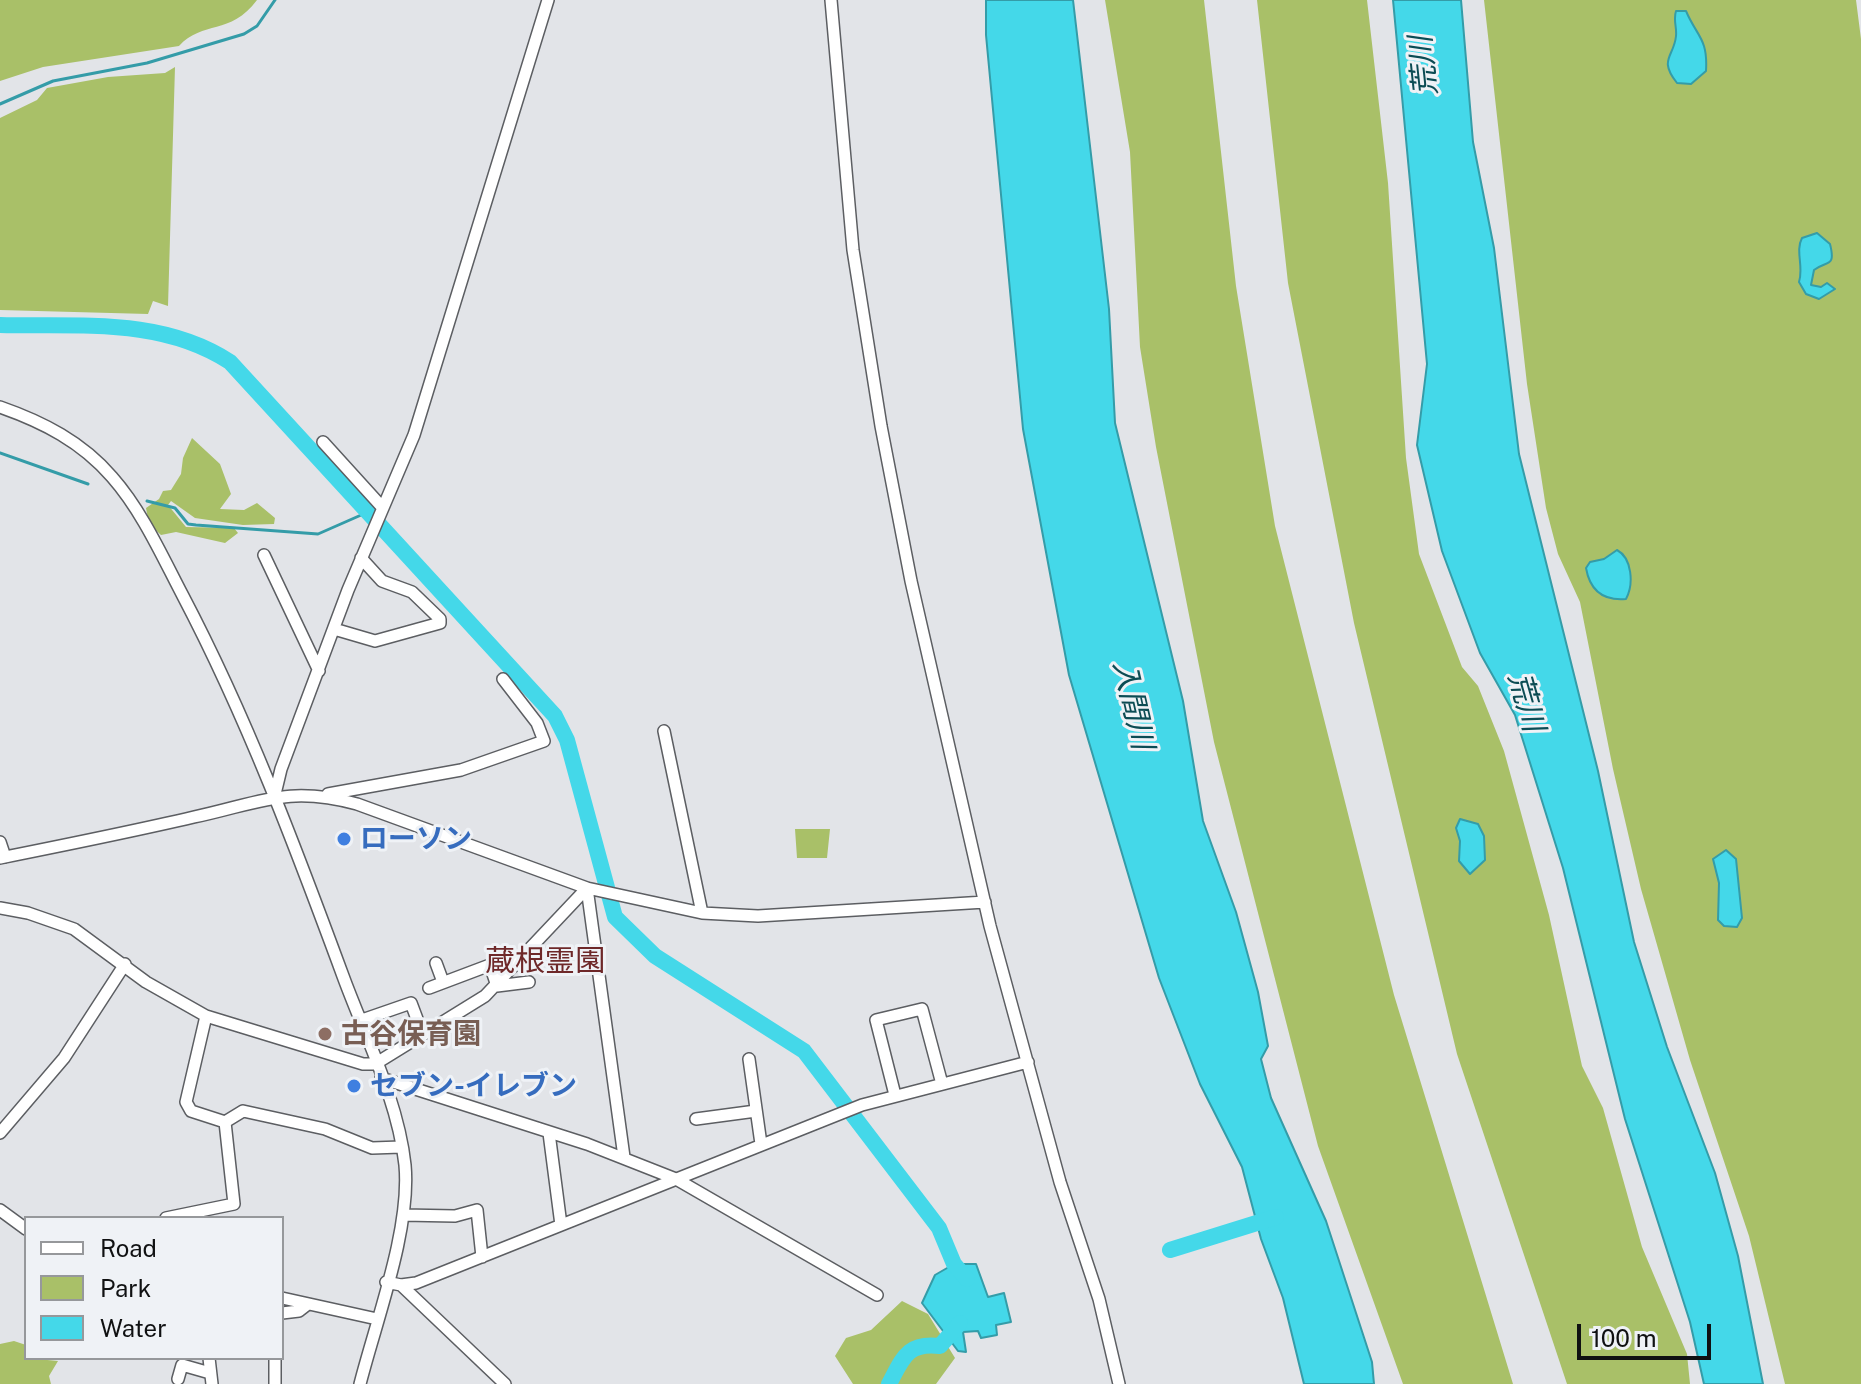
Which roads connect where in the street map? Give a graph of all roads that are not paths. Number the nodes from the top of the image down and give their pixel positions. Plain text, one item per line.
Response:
1 (548, 0) edge
2 (831, 0) edge
3 (0, 407) edge
4 (323, 442) dead end
5 (381, 508) junction
6 (264, 555) dead end
7 (361, 558) junction
8 (334, 629) junction
9 (319, 671) junction
10 (503, 679) dead end
11 (664, 731) dead end
12 (275, 795) junction
13 (324, 796) junction
14 (0, 842) edge
15 (3, 858) edge
16 (587, 888) junction
17 (985, 902) junction
18 (0, 908) edge
19 (702, 913) junction
20 (436, 963) dead end
21 (125, 964) junction
22 (443, 982) junction
23 (529, 982) dead end
24 (497, 986) junction
25 (429, 988) dead end
26 (206, 1016) junction
27 (359, 1021) junction
28 (423, 1035) junction
29 (749, 1059) dead end
30 (1028, 1062) junction
31 (375, 1064) junction
32 (381, 1078) junction
33 (942, 1084) junction
34 (895, 1095) junction
35 (756, 1111) junction
36 (696, 1119) dead end
37 (225, 1122) junction
38 (0, 1133) edge
39 (549, 1133) junction
40 (761, 1144) junction
41 (401, 1147) junction
42 (624, 1157) junction
43 (676, 1179) junction
44 (0, 1210) edge
45 (403, 1215) junction
46 (176, 1216) edge
47 (561, 1225) junction
48 (24, 1228) edge
49 (482, 1257) junction
50 (386, 1282) junction
51 (401, 1285) junction
52 (877, 1295) dead end
53 (284, 1298) edge
54 (308, 1304) junction
55 (284, 1313) edge
56 (377, 1319) junction
57 (275, 1360) edge
58 (178, 1379) dead end
59 (211, 1379) edge
60 (275, 1384) edge
61 (360, 1384) edge
62 (505, 1384) edge
63 (1119, 1384) edge

1 - 5 street
2 - 17 street
3 - 12 street
4 - 5 street
5 - 7 street
6 - 9 street
7 - 8 street
7 - 8 street
8 - 9 street
9 - 12 street
10 - 13 street
11 - 19 street
12 - 13 street
12 - 15 street
12 - 27 street
13 - 16 street
14 - 15 street
16 - 19 street
16 - 24 street
16 - 42 street
17 - 19 street
17 - 30 street
18 - 21 street
20 - 22 street
21 - 26 street
21 - 38 street
22 - 24 street
22 - 25 street
23 - 24 street
24 - 28 street
26 - 31 street
26 - 37 street
27 - 28 street
27 - 31 street
28 - 31 street
29 - 35 street
30 - 33 street
30 - 63 street
31 - 32 street
32 - 39 street
32 - 41 street
33 - 34 street
33 - 34 street
34 - 40 street
35 - 36 street
35 - 40 street
37 - 41 street
37 - 46 street
39 - 42 street
39 - 47 street
40 - 43 street
41 - 45 street
42 - 43 street
43 - 47 street
43 - 52 street
44 - 48 street
45 - 49 street
45 - 50 street
47 - 49 street
49 - 51 street
50 - 51 street
50 - 56 street
51 - 62 street
53 - 54 street
54 - 55 street
54 - 56 street
56 - 61 street
57 - 60 street
58 - 59 street

